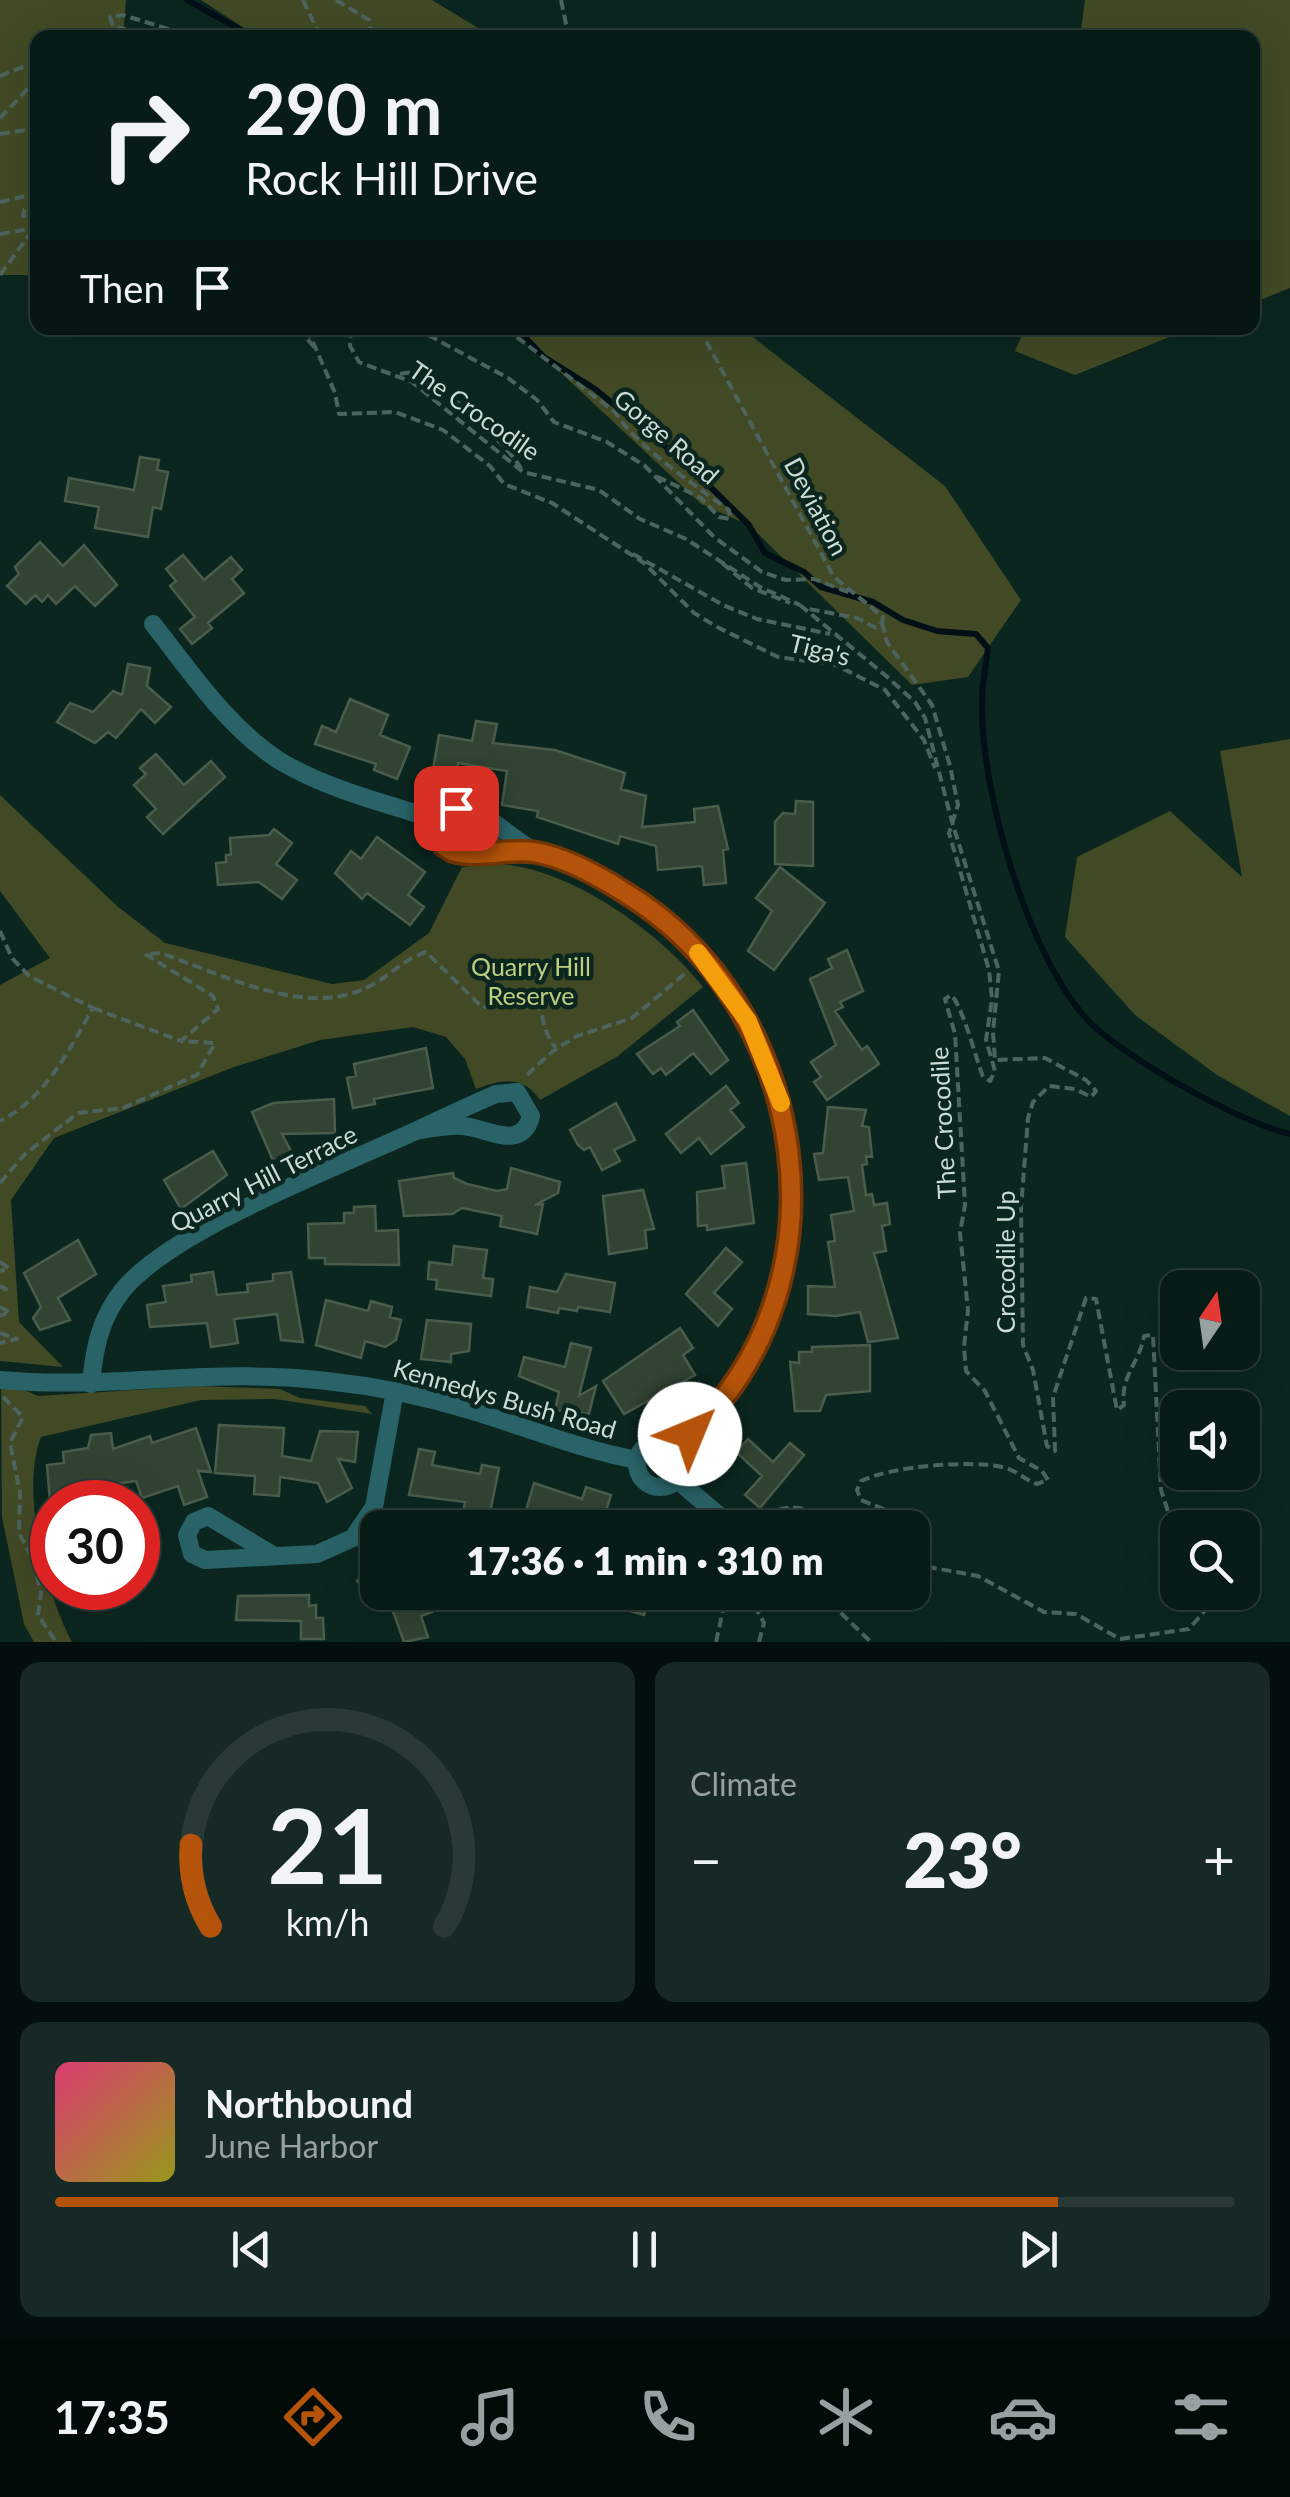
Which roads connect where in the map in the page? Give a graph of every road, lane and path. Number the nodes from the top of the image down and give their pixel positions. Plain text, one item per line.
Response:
1 (303, 0) edge
2 (336, 0) edge
3 (560, 0) edge
4 (127, 30) edge
5 (171, 30) edge
6 (317, 30) edge
7 (371, 30) edge
8 (567, 30) edge
9 (30, 63) edge
10 (0, 76) edge
11 (30, 86) edge
12 (0, 118) edge
13 (30, 129) edge
14 (0, 134) edge
15 (30, 195) edge
16 (0, 202) edge
17 (30, 229) joint
18 (0, 234) edge
19 (0, 274) edge
20 (304, 335) edge
21 (310, 335) edge
22 (352, 335) edge
23 (428, 335) edge
24 (514, 335) edge
25 (703, 335) edge
26 (320, 354) junction
27 (396, 375) junction
28 (521, 470) junction
29 (655, 476) junction
30 (615, 546) junction
31 (714, 556) junction
32 (855, 595) junction
33 (799, 604) junction
34 (882, 623) junction
35 (153, 624) dead end
36 (834, 634) junction
37 (940, 778) junction
38 (441, 821) junction
39 (952, 822) junction
40 (536, 852) junction
41 (0, 931) edge
42 (703, 958) junction
43 (94, 1008) junction
44 (181, 1042) junction
45 (556, 1048) junction
46 (517, 1092) junction
47 (0, 1121) edge
48 (416, 1131) junction
49 (0, 1183) edge
50 (0, 1262) edge
51 (0, 1270) edge
52 (0, 1306) edge
53 (0, 1316) edge
54 (0, 1333) edge
55 (0, 1343) edge
56 (0, 1380) edge
57 (91, 1384) junction
58 (396, 1391) junction
59 (675, 1448) junction
60 (637, 1460) junction
61 (676, 1479) junction
62 (776, 1509) joint
63 (713, 1510) edge
64 (782, 1510) edge
65 (812, 1510) edge
66 (886, 1510) edge
67 (1168, 1510) edge
68 (271, 1554) dead end
69 (930, 1567) edge
70 (723, 1610) edge
71 (757, 1610) edge
72 (837, 1610) edge
73 (1206, 1610) edge
74 (56, 1642) edge
75 (716, 1642) edge
76 (758, 1642) edge
77 (870, 1642) edge

1 - 6 path
2 - 7 path
3 - 8 path
4 - 5 path
9 - 10 path
11 - 12 path
13 - 14 path
15 - 16 path
17 - 18 path
17 - 19 path
20 - 26 path
21 - 26 path, Tiga's
22 - 27 path, The Crocodile
23 - 29 path
24 - 29 path, Gorge Road
25 - 32 path, Deviation
26 - 30 path, Tiga's
27 - 28 path, The Crocodile
27 - 28 path
28 - 31 path, The Crocodile
29 - 32 path
30 - 36 path, Tiga's
30 - 37 path, Tiga's
31 - 33 path, The Crocodile
31 - 33 path
32 - 34 path, Deviation
33 - 34 path
33 - 36 path
34 - 39 path, The Crocodile
35 - 38 street
36 - 37 path, Crocodile Up
37 - 39 path, Crocodile Up
38 - 40 street
38 - 40 street
39 - 66 path, The Crocodile
39 - 67 path, Crocodile Up
40 - 42 street
41 - 43 path
42 - 45 path
42 - 59 street
43 - 44 path
43 - 47 path
44 - 45 path
44 - 49 path
45 - 46 path
46 - 48 street, Quarry Hill Terrace
46 - 48 street, Quarry Hill Terrace
48 - 57 street, Quarry Hill Terrace
50 - 51 path
52 - 53 path
54 - 55 path
56 - 57 street, Kennedys Bush Road
56 - 74 path
57 - 58 street, Kennedys Bush Road
58 - 60 street, Kennedys Bush Road
58 - 68 street
59 - 60 street
59 - 61 street
60 - 61 street
61 - 63 street
62 - 64 path
62 - 65 path
69 - 73 path
70 - 75 path
71 - 76 path
72 - 77 path

